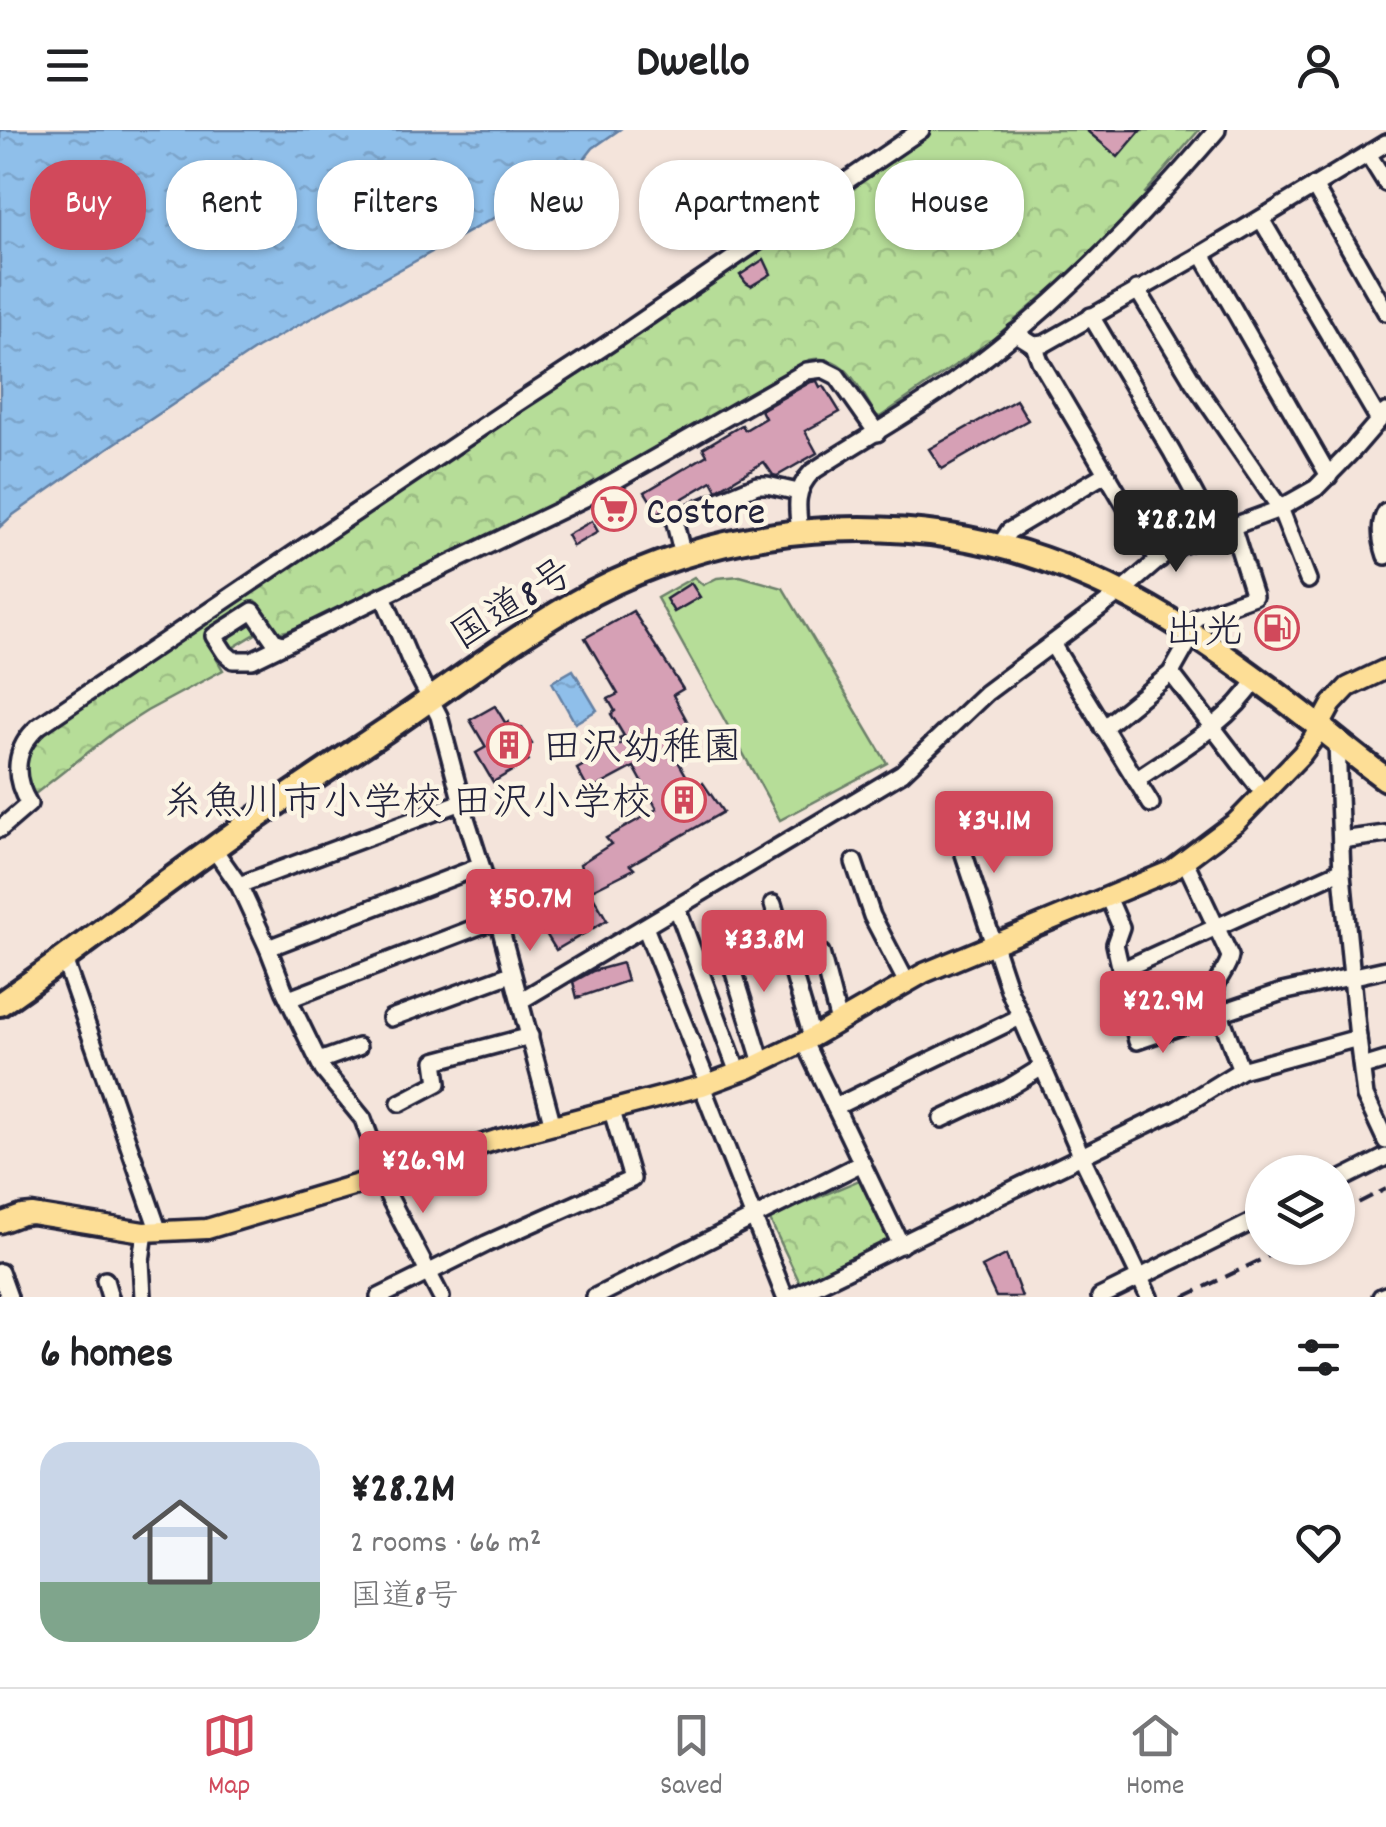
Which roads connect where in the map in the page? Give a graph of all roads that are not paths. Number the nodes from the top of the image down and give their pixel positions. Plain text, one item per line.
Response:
1 (921, 130) edge
2 (1217, 130) edge
3 (1386, 143) edge
4 (1368, 154) junction
5 (1386, 183) edge
6 (1314, 186) junction
7 (1261, 219) junction
8 (1202, 254) junction
9 (1138, 289) junction
10 (1386, 312) edge
11 (1091, 316) junction
12 (1015, 333) junction
13 (1034, 345) junction
14 (1383, 416) edge
15 (877, 433) junction
16 (1105, 474) junction
17 (1329, 476) junction
18 (798, 492) junction
19 (1280, 508) junction
20 (1386, 512) edge
21 (1232, 526) junction
22 (800, 532) junction
23 (1215, 532) junction
24 (1000, 545) junction
25 (683, 556) junction
26 (1386, 556) edge
27 (1160, 558) junction
28 (1308, 580) dead end
29 (1121, 592) junction
30 (383, 596) junction
31 (1188, 632) junction
32 (283, 644) dead end
33 (1052, 644) junction
34 (1386, 669) edge
35 (1171, 674) junction
36 (1256, 680) junction
37 (432, 698) junction
38 (1212, 727) junction
39 (1103, 728) junction
40 (1328, 735) junction
41 (1386, 779) edge
42 (1136, 780) junction
43 (1263, 793) junction
44 (462, 802) junction
45 (1151, 804) dead end
46 (952, 821) dead end
47 (0, 828) edge
48 (1386, 834) edge
49 (1341, 840) junction
50 (213, 848) junction
51 (1185, 861) junction
52 (854, 862) dead end
53 (481, 866) junction
54 (1342, 870) junction
55 (239, 885) junction
56 (1108, 897) junction
57 (773, 904) dead end
58 (678, 908) junction
59 (498, 919) junction
60 (1217, 926) junction
61 (645, 928) junction
62 (724, 940) dead end
63 (992, 944) junction
64 (268, 948) junction
65 (821, 952) dead end
66 (64, 960) junction
67 (1122, 970) junction
68 (1386, 970) edge
69 (511, 974) junction
70 (1351, 977) junction
71 (906, 982) junction
72 (289, 1000) junction
73 (520, 1001) junction
74 (0, 1004) edge
75 (1221, 1012) junction
76 (1020, 1017) junction
77 (391, 1018) dead end
78 (839, 1022) junction
79 (530, 1036) junction
80 (1358, 1038) junction
81 (808, 1039) junction
82 (358, 1047) dead end
83 (1386, 1060) edge
84 (319, 1061) junction
85 (762, 1063) junction
86 (1042, 1067) junction
87 (1362, 1068) junction
88 (1241, 1070) junction
89 (738, 1072) junction
90 (705, 1085) junction
91 (400, 1103) dead end
92 (835, 1107) junction
93 (612, 1111) junction
94 (942, 1119) dead end
95 (553, 1126) junction
96 (1386, 1141) edge
97 (1081, 1155) junction
98 (1386, 1157) edge
99 (862, 1163) junction
100 (1355, 1172) edge
101 (382, 1178) junction
102 (755, 1218) junction
103 (0, 1224) edge
104 (1245, 1226) edge
105 (152, 1232) junction
106 (901, 1245) junction
107 (0, 1272) edge
108 (428, 1274) junction
109 (1140, 1278) junction
110 (105, 1280) dead end
111 (7, 1296) edge
112 (110, 1297) edge
113 (143, 1297) edge
114 (379, 1297) edge
115 (441, 1297) edge
116 (595, 1297) edge
117 (788, 1297) edge
118 (1100, 1297) edge
119 (1150, 1297) edge

1 - 47 street
2 - 12 street
3 - 4 street
4 - 5 street
4 - 6 street
6 - 7 street
6 - 10 street
7 - 8 street
7 - 14 street
8 - 9 street
8 - 17 street
9 - 11 street
9 - 19 street
11 - 13 street
11 - 23 street
12 - 13 street
12 - 15 street
13 - 16 street
14 - 17 street
15 - 18 street
15 - 30 street
16 - 24 street
16 - 27 street
17 - 19 street
18 - 22 street
18 - 25 street
19 - 21 street
19 - 28 street
20 - 26 street
21 - 23 street
21 - 31 street
22 - 24 highway, 国道8号
22 - 25 highway, 国道8号
23 - 27 street
24 - 29 highway, 国道8号
25 - 37 highway, 国道8号
27 - 29 street
29 - 31 highway, 国道8号
29 - 33 street
30 - 32 street
30 - 37 street
31 - 35 street
31 - 36 highway, 国道8号
33 - 39 street
33 - 58 street
34 - 40 main road
35 - 38 street
35 - 39 street
36 - 38 street
36 - 40 highway, 国道8号
37 - 44 street
37 - 50 highway, 国道8号
38 - 42 street
38 - 43 street
39 - 42 street
40 - 41 highway, 国道8号
40 - 43 main road
40 - 49 street
42 - 45 street
43 - 51 main road
44 - 53 street
44 - 55 street
46 - 63 street
48 - 49 street
49 - 54 street
50 - 55 street
50 - 66 highway, 国道8号
51 - 56 main road
51 - 60 street
52 - 71 street
53 - 59 street
53 - 64 street
54 - 60 street
54 - 70 street
55 - 64 street
56 - 63 main road
56 - 67 street
57 - 81 street
58 - 61 street
58 - 89 street
59 - 69 street
59 - 72 street
60 - 67 street
60 - 75 street
61 - 73 street
61 - 90 street
62 - 85 street
63 - 71 main road
63 - 76 street
64 - 72 street
65 - 78 street
66 - 74 highway, 国道8号
66 - 105 street
67 - 75 street
68 - 70 street
69 - 73 street
69 - 77 street
70 - 75 street
70 - 80 street
71 - 78 main road
72 - 84 street
73 - 79 street
75 - 88 street
76 - 86 street
76 - 92 street
78 - 81 main road
79 - 91 street
79 - 95 street
80 - 87 street
80 - 88 street
81 - 85 main road
81 - 92 street
82 - 84 street
83 - 87 street
84 - 101 street
85 - 89 main road
86 - 94 street
86 - 97 street
87 - 96 street
88 - 97 street
89 - 90 main road
90 - 93 main road
90 - 102 street
92 - 99 street
93 - 95 main road
93 - 108 street
95 - 101 main road
97 - 106 street
97 - 109 street
98 - 100 street
99 - 102 street
99 - 106 street
101 - 105 main road
101 - 108 street
102 - 116 street
102 - 117 street
103 - 105 main road
104 - 109 street
105 - 113 street
106 - 117 street
107 - 111 street
108 - 114 street
108 - 115 street
109 - 118 street
109 - 119 street
110 - 112 street

